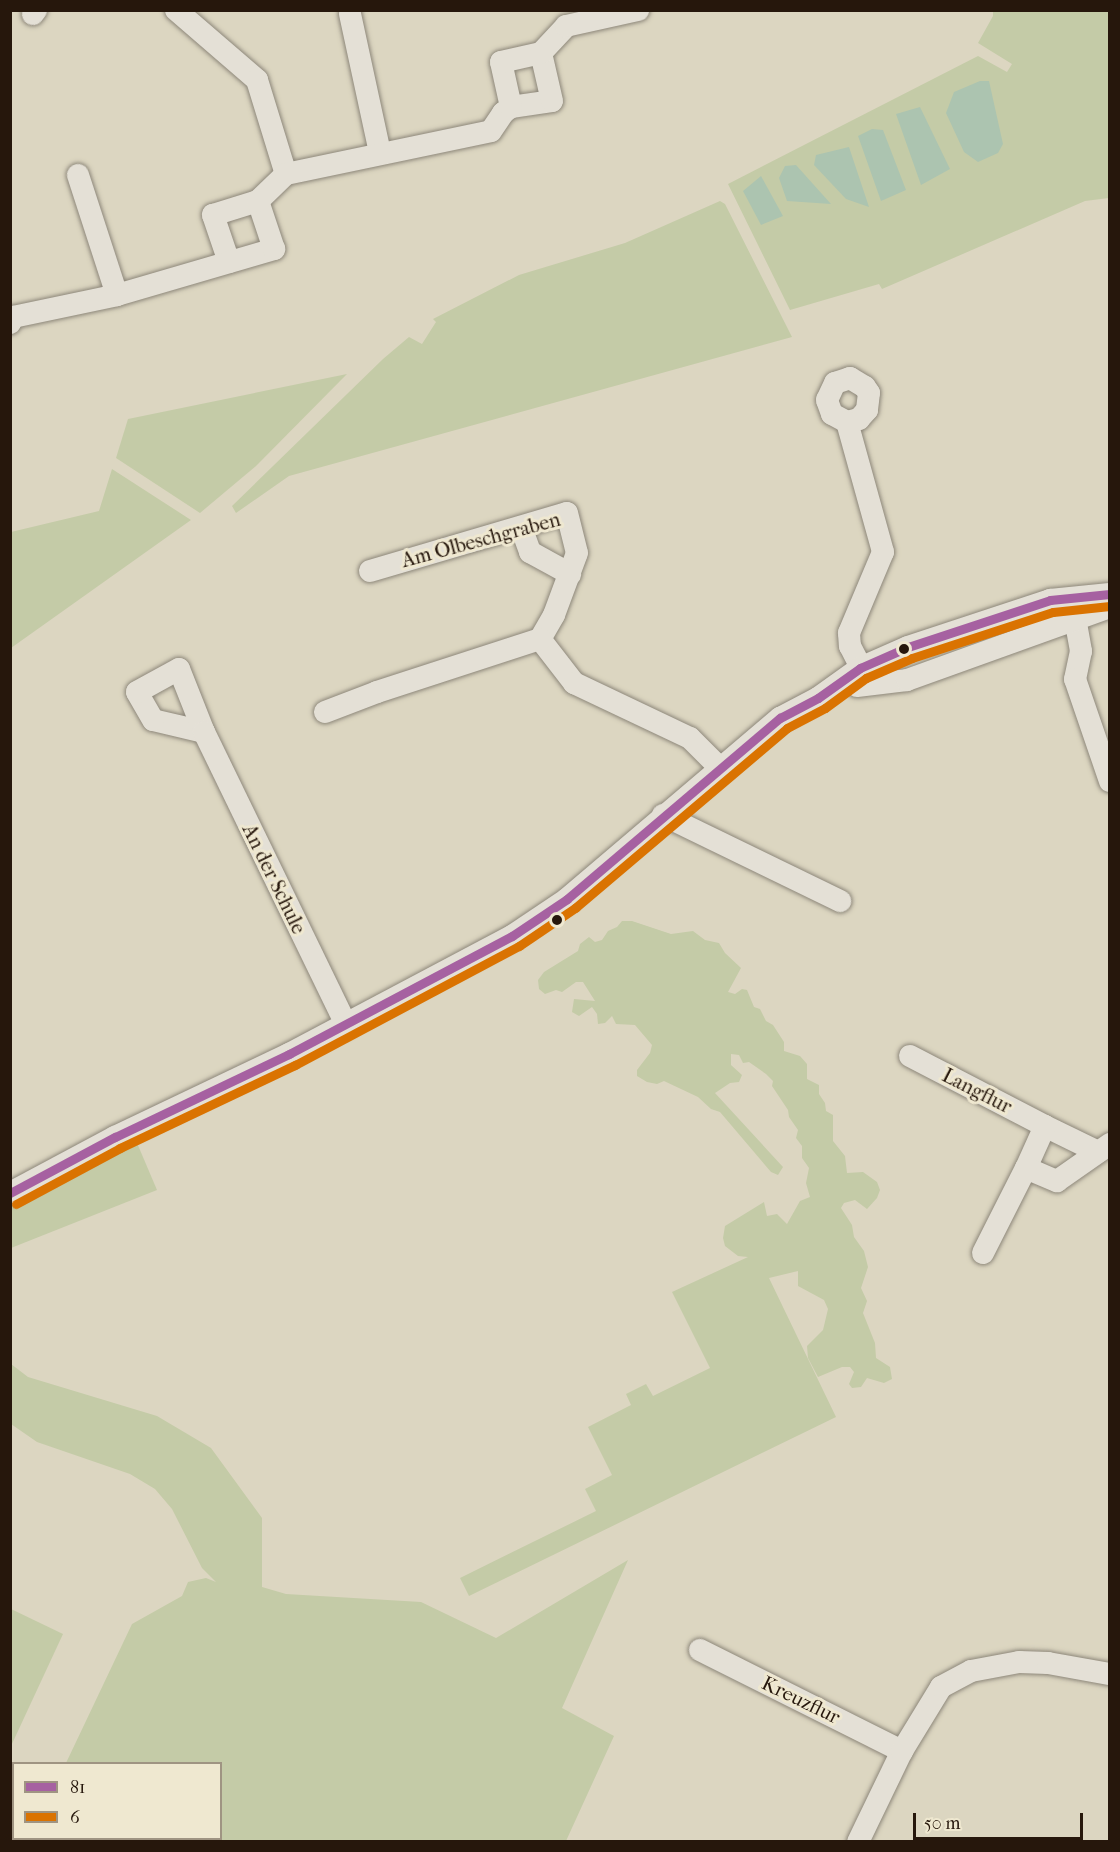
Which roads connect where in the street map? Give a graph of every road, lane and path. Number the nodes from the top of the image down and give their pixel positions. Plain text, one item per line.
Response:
1 (176, 10) edge
2 (638, 10) edge
3 (350, 14) dead end
4 (564, 18) edge
5 (541, 53) junction
6 (511, 107) junction
7 (380, 153) junction
8 (286, 174) junction
9 (78, 175) dead end
10 (258, 201) junction
11 (229, 262) junction
12 (117, 295) junction
13 (11, 316) edge
14 (847, 422) dead end
15 (521, 527) junction
16 (370, 571) dead end
17 (570, 574) junction
18 (1110, 594) edge
19 (1110, 607) edge
20 (1074, 608) junction
21 (540, 639) junction
22 (865, 675) junction
23 (325, 712) dead end
24 (204, 732) dead end
25 (719, 767) junction
26 (1110, 781) edge
27 (663, 815) junction
28 (840, 901) dead end
29 (346, 1025) junction
30 (910, 1056) dead end
31 (1045, 1126) junction
32 (1104, 1148) edge
33 (1026, 1168) junction
34 (10, 1193) edge
35 (983, 1253) dead end
36 (700, 1650) dead end
37 (1110, 1674) edge
38 (902, 1751) junction
39 (858, 1842) edge

1 - 8 street
2 - 4 street
3 - 7 street
4 - 5 street
5 - 6 street
5 - 6 street
6 - 7 street
7 - 8 street
8 - 10 street
9 - 12 street
10 - 11 street
10 - 11 street
11 - 12 street
12 - 13 street
14 - 22 street
15 - 16 street, Am Olbeschgraben
15 - 17 street
15 - 17 street, Am Olbeschgraben
17 - 21 street, Am Olbeschgraben
18 - 20 street
19 - 20 street
20 - 22 street
20 - 22 street
20 - 26 street
21 - 23 street
21 - 25 street
22 - 25 street
24 - 29 street, An der Schule
25 - 27 street
27 - 28 street
27 - 29 street
29 - 34 street
30 - 31 street, Langflur
31 - 32 street, Langflur
31 - 33 street
32 - 33 street, Langflur
33 - 35 street
36 - 38 street, Kreuzflur
37 - 38 street
38 - 39 street

